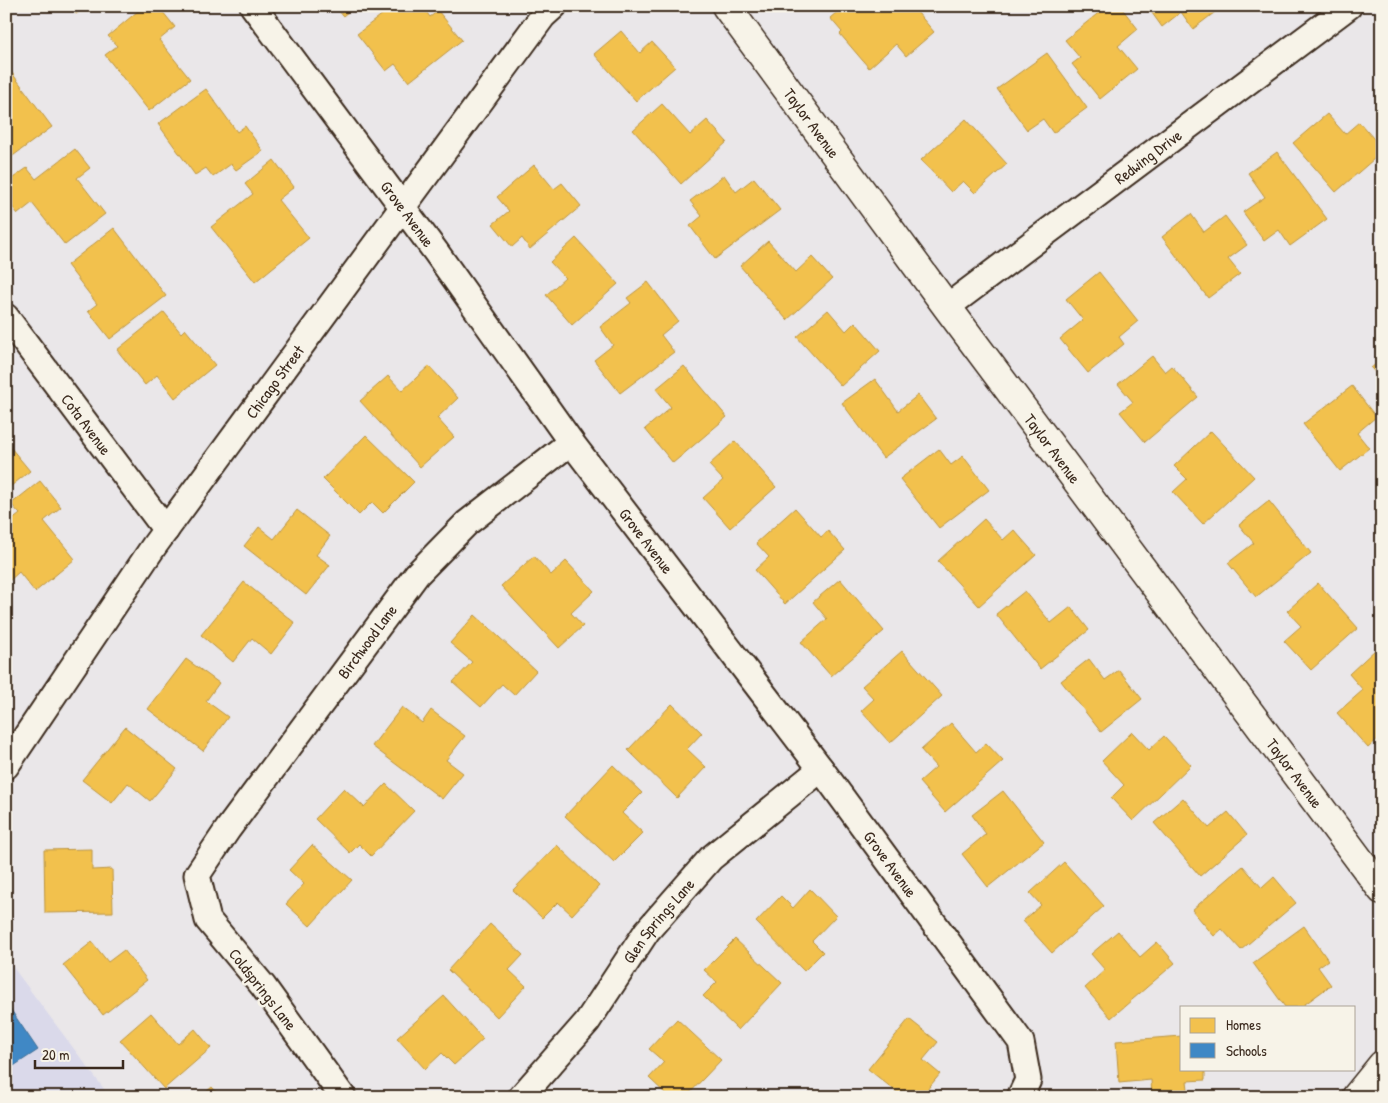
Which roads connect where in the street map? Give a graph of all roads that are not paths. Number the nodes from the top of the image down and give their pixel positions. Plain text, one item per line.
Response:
1 (253, 6) edge
2 (554, 6) edge
3 (726, 6) edge
4 (1349, 6) edge
5 (403, 207) junction
6 (947, 307) junction
7 (6, 317) edge
8 (572, 442) junction
9 (166, 530) junction
10 (6, 766) edge
11 (821, 769) junction
12 (198, 875) joint
13 (1382, 890) edge
14 (1382, 1065) edge
15 (1024, 1088) edge
16 (343, 1097) edge
17 (521, 1097) edge
18 (1356, 1097) edge

1 - 5 street, Grove Avenue
2 - 5 street, Chicago Street
3 - 6 street, Taylor Avenue
4 - 6 street, Redwing Drive
5 - 8 street, Grove Avenue
5 - 9 street, Chicago Street
6 - 13 street, Taylor Avenue
7 - 9 street, Cota Avenue
8 - 11 street, Grove Avenue
8 - 12 street, Birchwood Lane
9 - 10 street, Chicago Street
11 - 15 street, Grove Avenue
11 - 17 street, Glen Springs Lane
12 - 16 street, Coldsprings Lane
14 - 18 street

